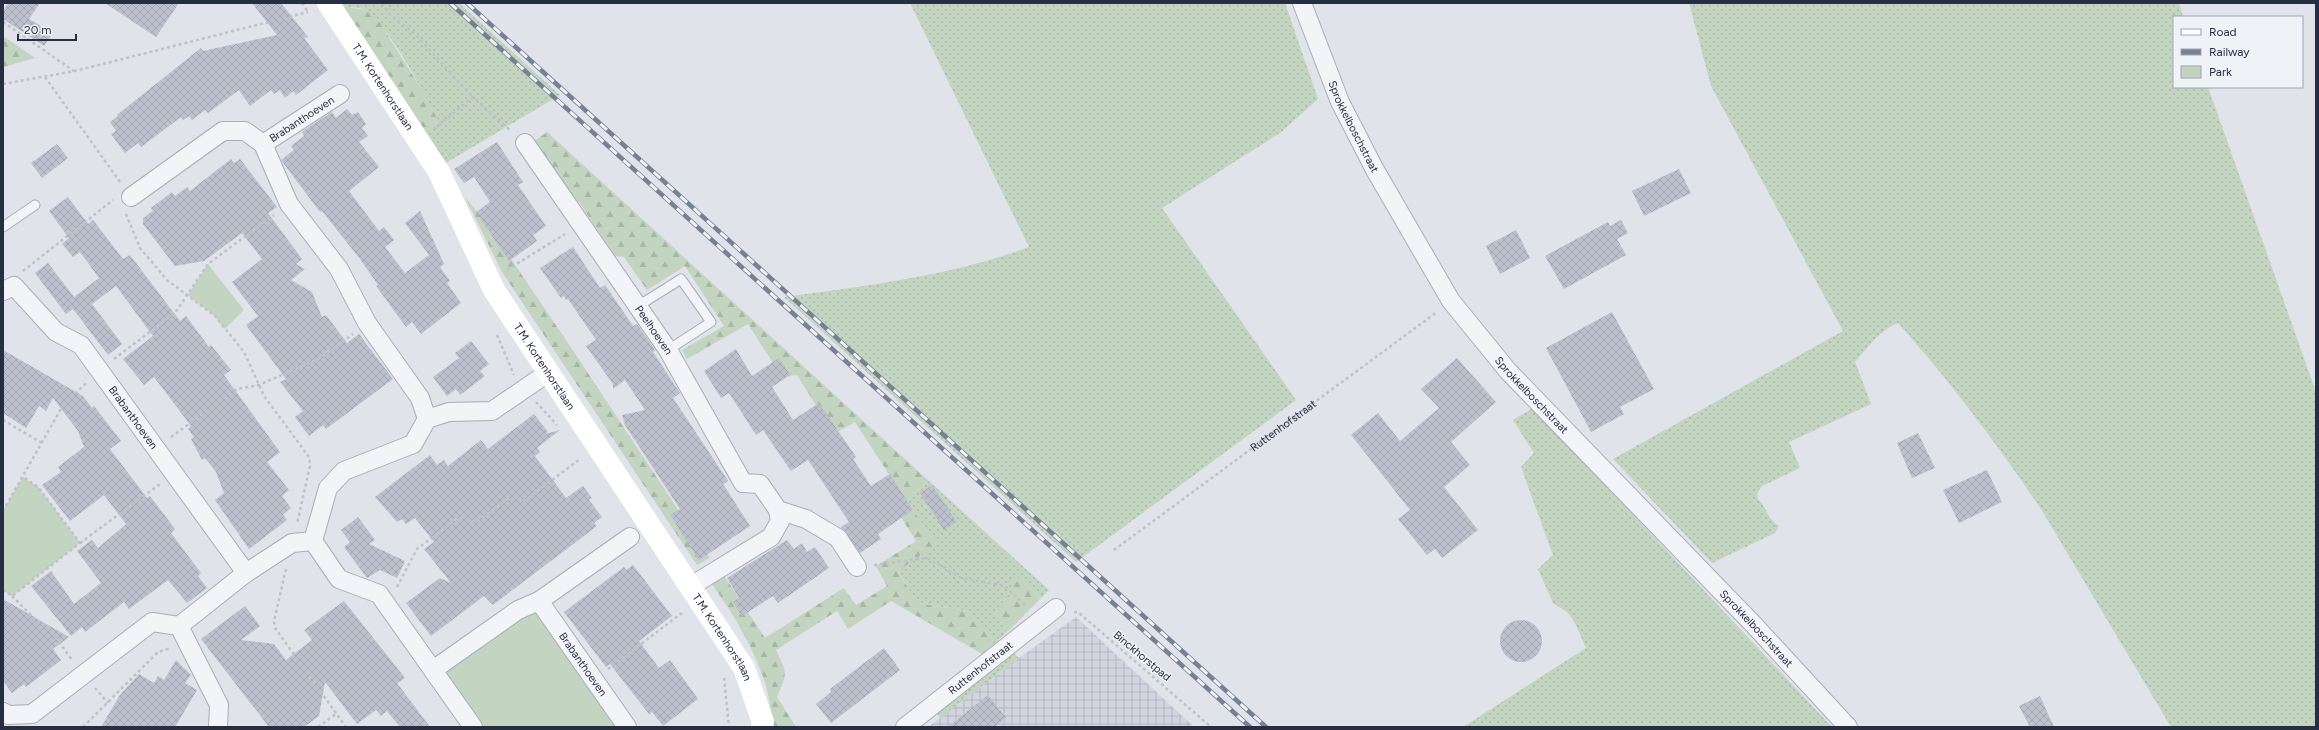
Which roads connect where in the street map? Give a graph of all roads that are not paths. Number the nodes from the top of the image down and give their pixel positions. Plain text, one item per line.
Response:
1 (328, 3) edge
2 (1302, 3) edge
3 (340, 94) dead end
4 (525, 143) road end
5 (262, 144) junction
6 (131, 197) road end
7 (35, 205) dead end
8 (3, 227) edge
9 (8, 288) edge
10 (638, 306) junction
11 (668, 350) junction
12 (549, 372) junction
13 (427, 419) junction
14 (778, 510) junction
15 (630, 537) dead end
16 (313, 541) junction
17 (857, 567) road end
18 (246, 573) junction
19 (691, 586) junction
20 (539, 602) junction
21 (1056, 608) road end
22 (179, 626) junction
23 (433, 670) junction
24 (3, 712) edge
25 (218, 727) edge
26 (473, 727) edge
27 (627, 727) edge
28 (762, 727) edge
29 (906, 727) edge
30 (1848, 727) edge

1 - 12 street, T.M. Kortenhorstlaan
2 - 30 street, Sprokkelboschstraat
3 - 5 street, Brabanthoeven
4 - 10 street, Peelhoeven
5 - 6 street, Brabanthoeven
5 - 13 street, Brabanthoeven
7 - 8 lane
9 - 18 street, Brabanthoeven
10 - 11 street, Peelhoeven
10 - 11 lane
11 - 14 street, Peelhoeven
12 - 13 street
12 - 19 street, T.M. Kortenhorstlaan
13 - 16 street
14 - 17 street
14 - 19 street
15 - 20 street
16 - 18 street
16 - 23 street
18 - 22 street
19 - 28 street, T.M. Kortenhorstlaan
20 - 23 street
20 - 27 street, Brabanthoeven
21 - 29 street, Ruttenhofstraat
22 - 24 street
22 - 25 street
23 - 26 street

